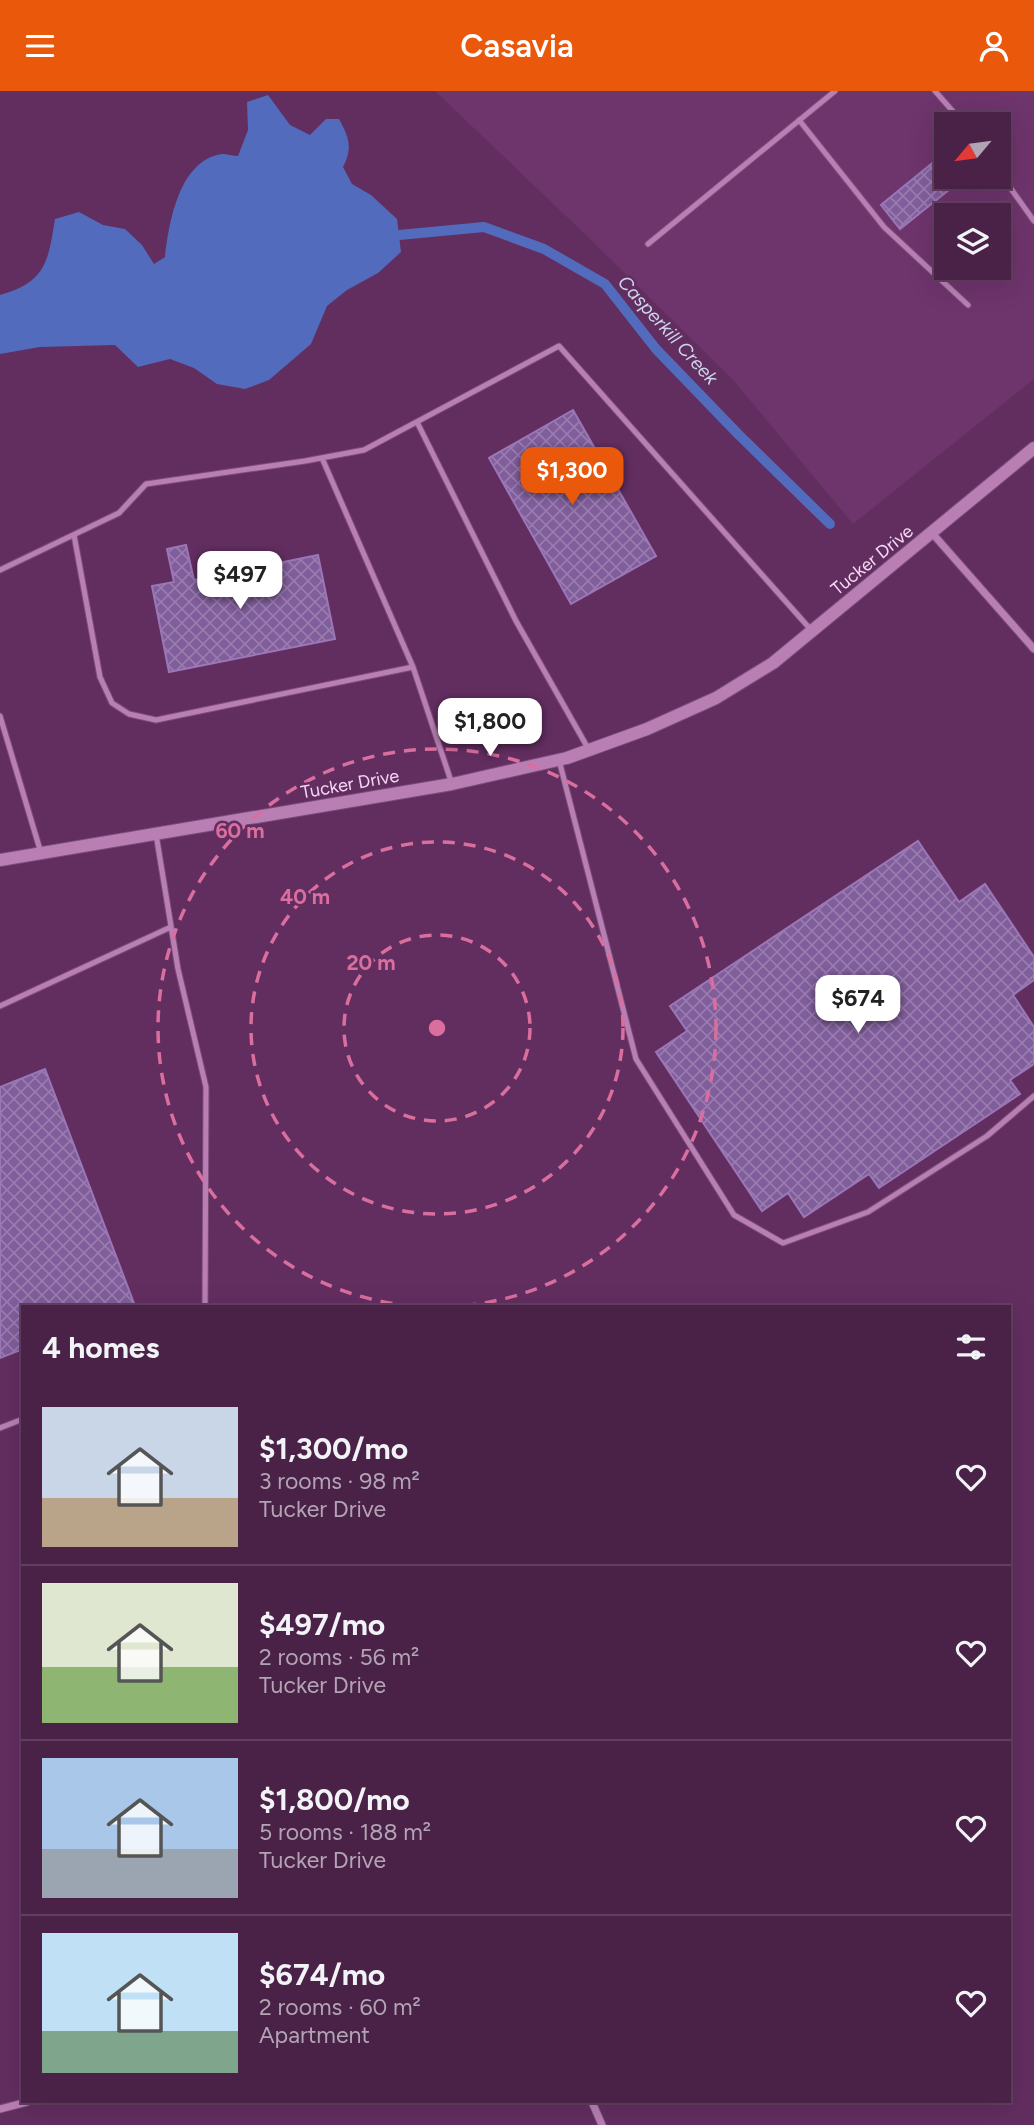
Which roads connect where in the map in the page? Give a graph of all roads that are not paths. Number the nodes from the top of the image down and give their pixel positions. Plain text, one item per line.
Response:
1 (835, 91) edge
2 (935, 91) edge
3 (953, 112) edge
4 (799, 120) junction
5 (1011, 189) edge
6 (1034, 221) edge
7 (648, 244) dead end
8 (968, 305) dead end
9 (417, 422) junction
10 (1034, 448) edge
11 (322, 458) junction
12 (932, 533) junction
13 (74, 535) junction
14 (0, 570) edge
15 (812, 631) junction
16 (1034, 649) edge
17 (413, 667) junction
18 (0, 716) edge
19 (8, 743) junction
20 (0, 745) edge
21 (589, 750) junction
22 (559, 759) junction
23 (452, 784) junction
24 (156, 834) junction
25 (41, 853) junction
26 (0, 860) edge
27 (171, 927) junction
28 (0, 1006) edge
29 (1034, 1096) edge
30 (205, 1305) edge
31 (21, 1420) edge
32 (0, 1428) edge
33 (23, 2103) edge
34 (592, 2103) edge
35 (0, 2109) edge
36 (602, 2125) edge

1 - 4 lane
2 - 3 lane
4 - 7 lane
4 - 8 lane
5 - 6 lane
9 - 11 lane
9 - 15 lane
9 - 21 lane
10 - 12 street, Tucker Drive
11 - 13 lane
11 - 17 lane
12 - 15 street, Tucker Drive
12 - 16 street
13 - 14 lane
13 - 17 lane
15 - 21 street, Tucker Drive
17 - 23 lane
18 - 19 lane
19 - 20 lane
19 - 25 lane
21 - 22 street, Tucker Drive
22 - 23 street, Tucker Drive
22 - 29 lane
23 - 24 street, Tucker Drive
24 - 25 street, Tucker Drive
24 - 27 lane
25 - 26 street, Tucker Drive
27 - 28 lane
27 - 30 lane
31 - 32 lane
33 - 35 street
34 - 36 street

